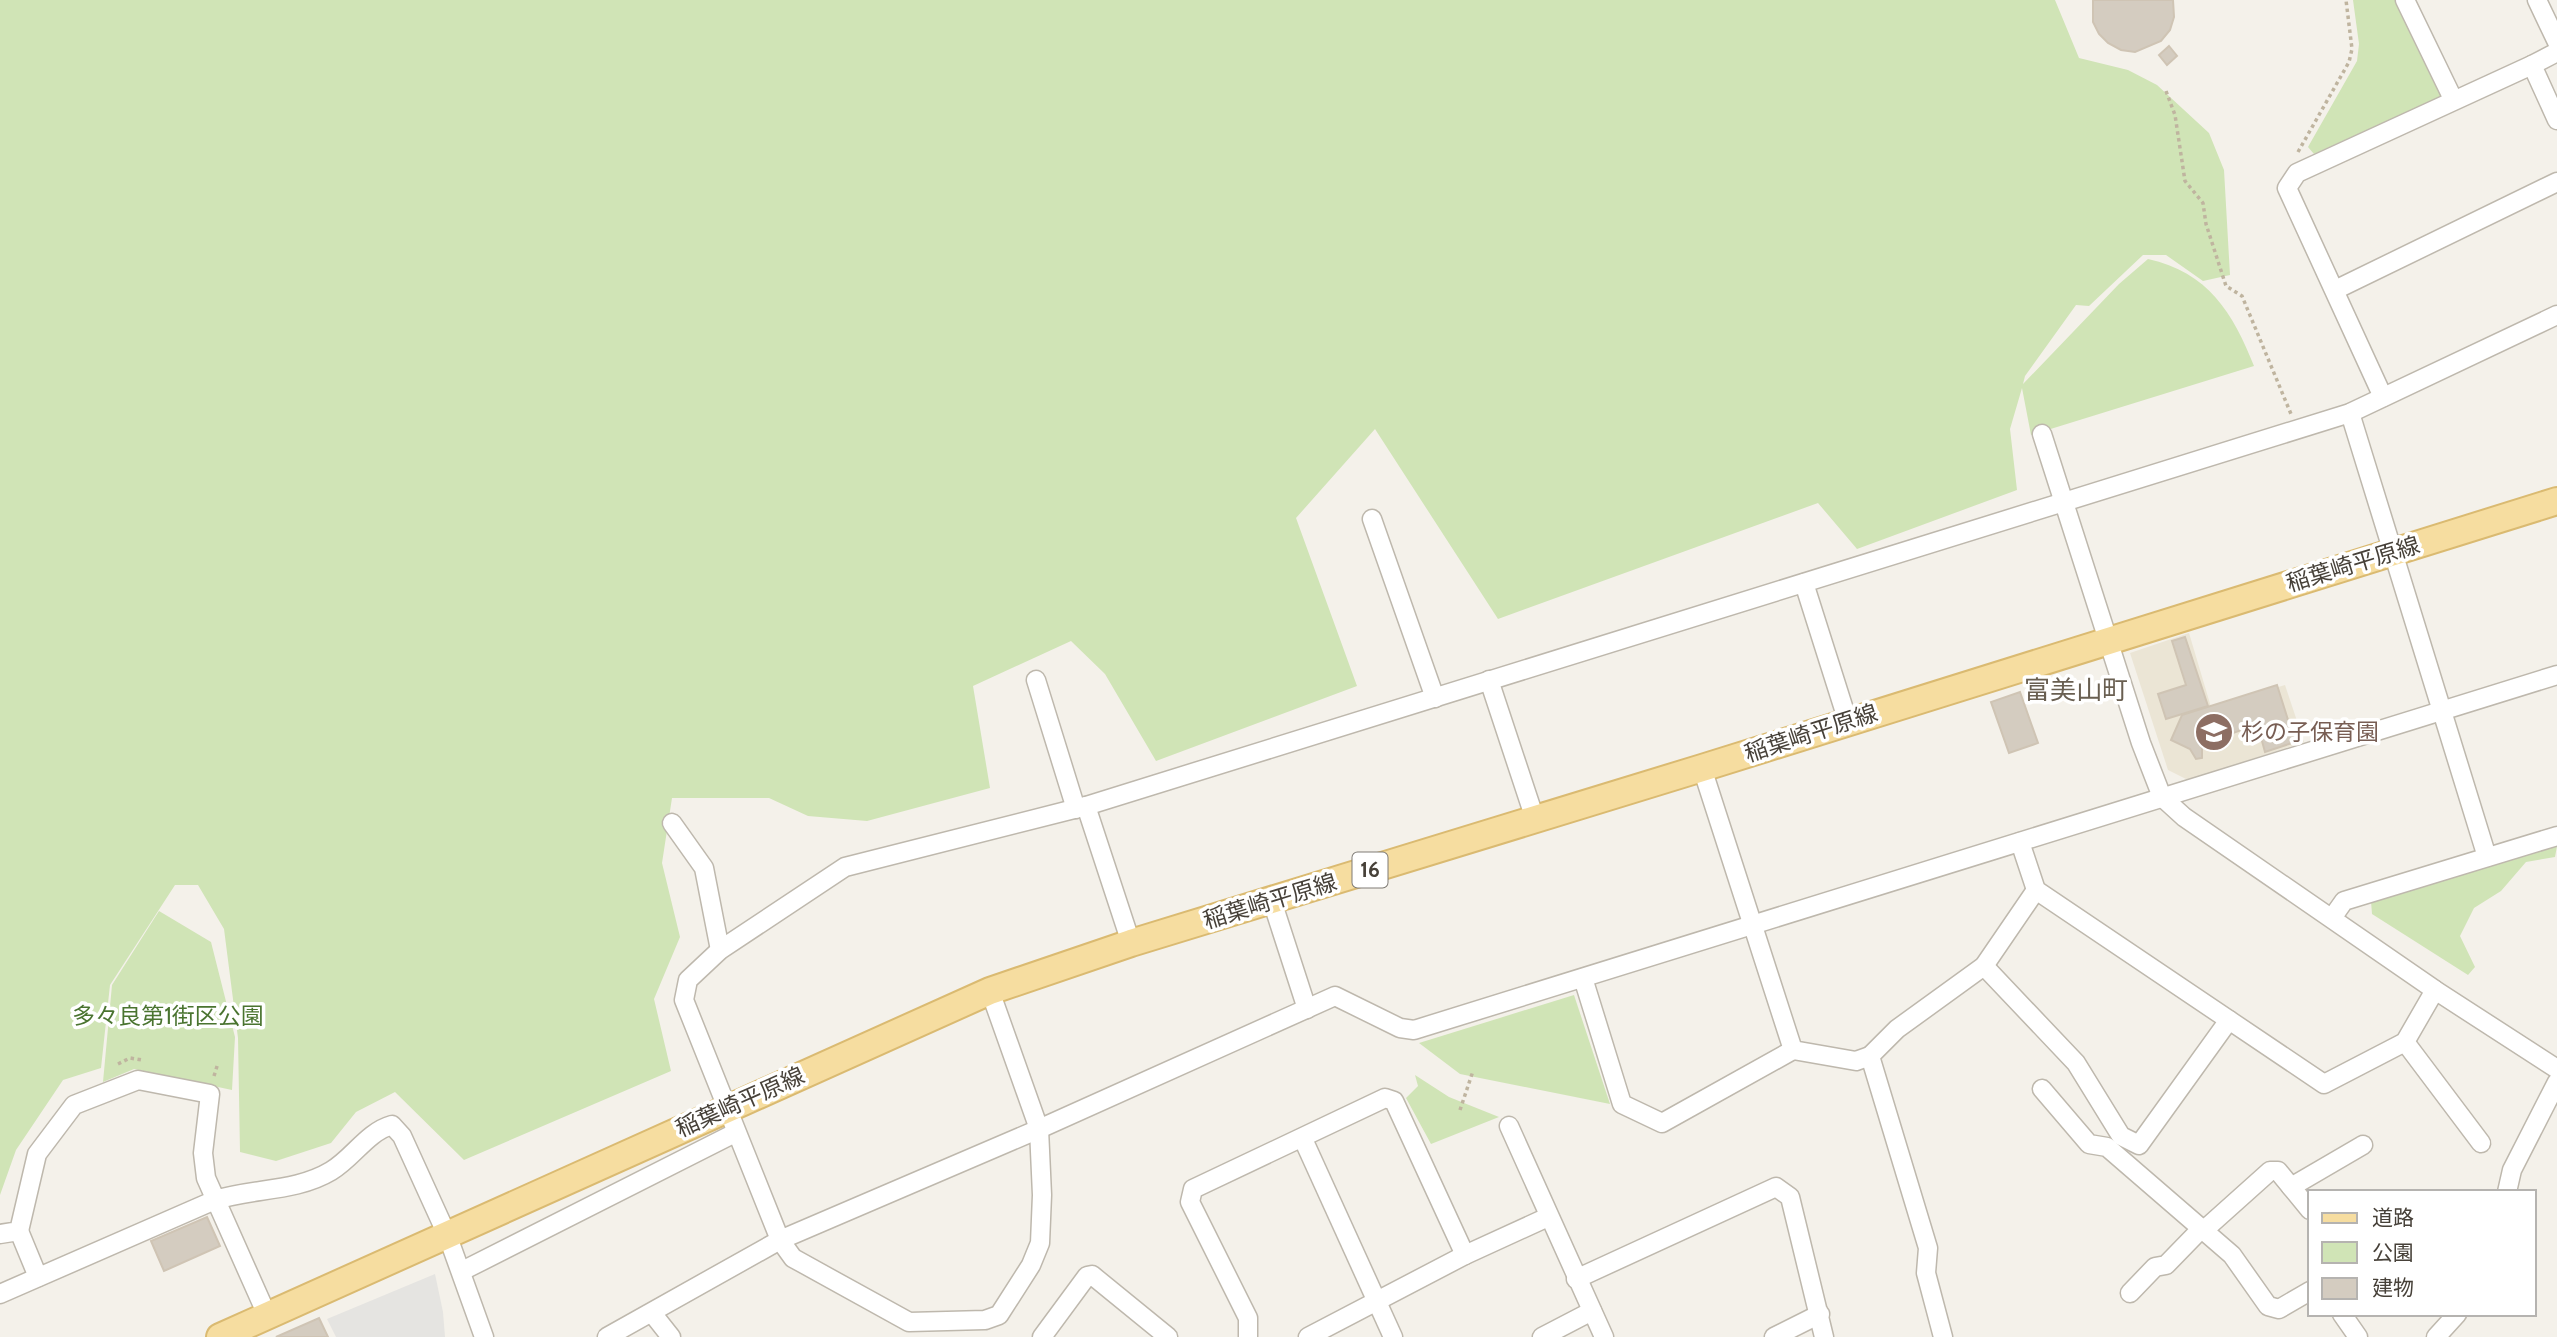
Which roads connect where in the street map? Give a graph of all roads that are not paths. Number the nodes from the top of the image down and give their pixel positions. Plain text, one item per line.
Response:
1 (2405, 0) edge
2 (2537, 0) edge
3 (2557, 42) edge
4 (2557, 52) edge
5 (2532, 65) junction
6 (2453, 99) junction
7 (2557, 120) edge
8 (2557, 182) edge
9 (2334, 290) junction
10 (2557, 315) edge
11 (2383, 397) junction
12 (2350, 413) junction
13 (2042, 434) dead end
14 (2557, 500) edge
15 (2066, 504) junction
16 (1372, 519) dead end
17 (2392, 552) junction
18 (1804, 583) junction
19 (2108, 640) junction
20 (2557, 675) edge
21 (1036, 680) dead end
22 (1489, 680) junction
23 (1435, 698) junction
24 (2441, 712) junction
25 (1848, 722) junction
26 (1702, 768) junction
27 (2162, 797) junction
28 (1081, 807) junction
29 (1535, 819) junction
30 (672, 823) dead end
31 (2557, 836) edge
32 (2020, 842) junction
33 (2487, 858) junction
34 (2036, 890) junction
35 (1272, 901) junction
36 (2332, 918) junction
37 (1752, 925) junction
38 (1131, 943) junction
39 (720, 950) junction
40 (1984, 966) junction
41 (1583, 978) junction
42 (2435, 990) junction
43 (990, 992) junction
44 (1307, 1009) junction
45 (2228, 1020) junction
46 (2405, 1042) junction
47 (1793, 1050) junction
48 (1870, 1056) junction
49 (2557, 1069) edge
50 (2557, 1082) edge
51 (2042, 1089) dead end
52 (725, 1108) junction
53 (1509, 1126) dead end
54 (1039, 1129) junction
55 (735, 1133) junction
56 (1303, 1139) junction
57 (2481, 1143) dead end
58 (2363, 1145) dead end
59 (2291, 1187) junction
60 (2507, 1190) edge
61 (215, 1200) junction
62 (2308, 1208) edge
63 (1549, 1217) junction
64 (2202, 1230) junction
65 (19, 1231) junction
66 (0, 1234) edge
67 (448, 1237) junction
68 (780, 1240) junction
69 (1465, 1255) junction
70 (462, 1271) junction
71 (38, 1277) junction
72 (1576, 1279) junction
73 (2308, 1292) edge
74 (2130, 1293) dead end
75 (0, 1294) edge
76 (1376, 1302) junction
77 (1592, 1311) junction
78 (652, 1312) junction
79 (1820, 1314) junction
80 (267, 1315) junction
81 (2343, 1316) edge
82 (2455, 1316) edge
83 (220, 1337) edge
84 (484, 1337) edge
85 (607, 1337) edge
86 (671, 1337) edge
87 (1042, 1337) edge
88 (1168, 1337) edge
89 (1248, 1337) edge
90 (1308, 1337) edge
91 (1393, 1337) edge
92 (1542, 1337) edge
93 (1604, 1337) edge
94 (1774, 1337) edge
95 (1824, 1337) edge
96 (1943, 1337) edge
97 (2358, 1337) edge
98 (2437, 1337) edge

1 - 6 street
2 - 3 street
4 - 5 street
5 - 6 street
5 - 7 street
6 - 9 street
8 - 9 street
9 - 11 street
10 - 11 street
11 - 12 street
12 - 15 street
12 - 17 street
13 - 15 street
14 - 17 main road, 稲葉崎平原線 / 16
15 - 18 street
15 - 19 street
16 - 23 street
17 - 19 main road, 稲葉崎平原線 / 16
17 - 24 street
18 - 22 street
18 - 25 street
19 - 25 main road, 稲葉崎平原線 / 16
19 - 27 street
20 - 24 street
21 - 28 street
22 - 23 street
22 - 29 street
23 - 28 street
24 - 27 street
24 - 33 street
25 - 26 main road, 稲葉崎平原線 / 16
26 - 29 main road, 稲葉崎平原線 / 16
26 - 37 street
27 - 32 street
27 - 36 street
28 - 38 street
28 - 39 street
29 - 35 main road, 稲葉崎平原線 / 16
30 - 39 street
31 - 33 street
32 - 34 street
32 - 37 street
33 - 36 street
34 - 40 street
34 - 45 street
35 - 38 main road, 稲葉崎平原線 / 16
35 - 44 street
36 - 42 street
37 - 41 street
37 - 47 street
38 - 43 main road, 稲葉崎平原線 / 16
39 - 52 street
40 - 45 street
40 - 48 street
41 - 44 street
41 - 47 street
42 - 46 street
42 - 49 street
43 - 52 main road, 稲葉崎平原線 / 16
43 - 54 street
44 - 54 street
45 - 46 street
46 - 57 street
47 - 48 street
48 - 96 street
50 - 60 street
51 - 64 street
52 - 55 street
52 - 67 main road, 稲葉崎平原線 / 16
53 - 63 street
54 - 68 street
54 - 68 street
55 - 68 street
55 - 70 street
56 - 69 street
56 - 76 street
56 - 89 street
58 - 59 street
59 - 62 street
59 - 64 street
61 - 65 street
61 - 67 street
61 - 71 street
61 - 80 street
63 - 69 street
63 - 72 street
64 - 73 street
64 - 74 street
65 - 66 street
65 - 71 street
67 - 70 street
67 - 80 main road, 稲葉崎平原線 / 16
68 - 78 street
69 - 76 street
70 - 84 street
71 - 75 street
72 - 77 street
72 - 79 street
76 - 90 street
76 - 91 street
77 - 92 street
77 - 93 street
78 - 85 street
78 - 86 street
79 - 94 street
79 - 95 street
80 - 83 main road, 稲葉崎平原線 / 16
81 - 97 street
82 - 98 street
87 - 88 street

